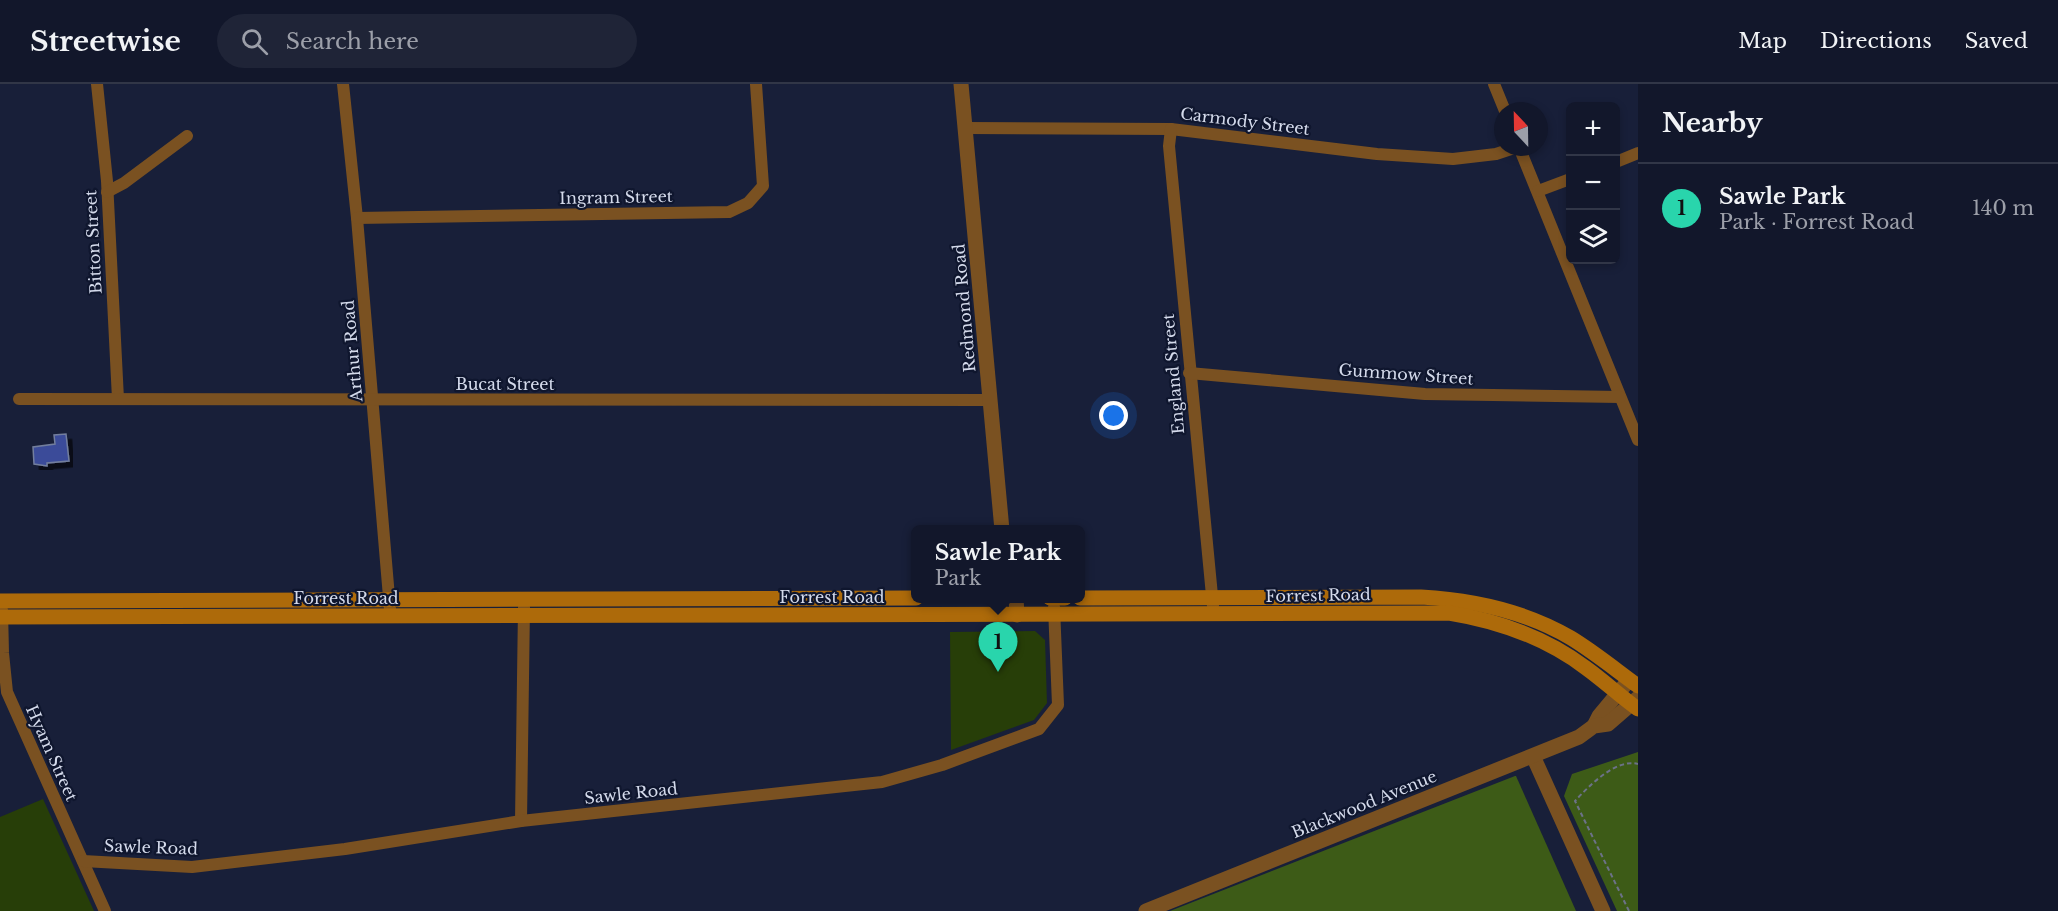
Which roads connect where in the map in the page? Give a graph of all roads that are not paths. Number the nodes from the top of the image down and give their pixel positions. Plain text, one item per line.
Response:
1 (97, 84) edge
2 (343, 84) edge
3 (756, 84) edge
4 (961, 84) edge
5 (1494, 84) edge
6 (1501, 102) edge
7 (966, 128) junction
8 (1170, 129) junction
9 (187, 136) dead end
10 (1638, 153) edge
11 (1494, 154) edge
12 (1522, 156) edge
13 (1620, 160) edge
14 (1566, 180) edge
15 (1538, 190) junction
16 (107, 192) junction
17 (357, 218) junction
18 (1189, 373) junction
19 (1620, 397) junction
20 (19, 399) dead end
21 (118, 399) junction
22 (373, 400) junction
23 (990, 400) junction
24 (1638, 440) edge
25 (1002, 525) edge
26 (389, 598) junction
27 (911, 598) edge
28 (1085, 598) edge
29 (1213, 598) junction
30 (524, 600) junction
31 (1, 601) edge
32 (999, 603) edge
33 (1016, 603) edge
34 (1052, 604) edge
35 (999, 615) junction
36 (1017, 615) junction
37 (1212, 615) junction
38 (391, 616) junction
39 (524, 616) junction
40 (1, 617) edge
41 (1634, 683) edge
42 (1618, 693) junction
43 (1636, 704) edge
44 (1594, 726) junction
45 (1533, 756) junction
46 (521, 821) junction
47 (83, 861) junction
48 (105, 911) edge
49 (1146, 911) edge
50 (1603, 911) edge

1 - 16 street, Bitton Street
2 - 17 street, Arthur Road
3 - 17 street, Ingram Street
4 - 7 street, Redmond Road
5 - 6 street
7 - 8 street, Carmody Street
7 - 23 street, Redmond Road
8 - 11 street, Carmody Street
8 - 18 street, England Street
9 - 16 street
10 - 13 street
12 - 15 street
14 - 15 street
15 - 19 street
16 - 21 street, Bitton Street
17 - 22 street, Arthur Road
18 - 19 street, Gummow Street
18 - 29 street, England Street
19 - 24 street
20 - 21 street, Bucat Street
21 - 22 street, Bucat Street
22 - 23 street, Bucat Street
22 - 26 street, Arthur Road
23 - 25 street, Redmond Road
26 - 30 main road, Forrest Road
26 - 31 main road, Forrest Road
26 - 38 street, Arthur Road
27 - 30 main road, Forrest Road
28 - 29 main road, Forrest Road
29 - 37 street, England Street
29 - 41 main road, Forrest Road
30 - 39 street
31 - 40 street, Hyam Street
32 - 35 street
33 - 36 street
34 - 36 main road, Forrest Road
34 - 37 main road, Forrest Road
34 - 46 street, Sawle Road
35 - 36 main road, Forrest Road
35 - 39 main road, Forrest Road
37 - 42 main road, Forrest Road
38 - 39 main road, Forrest Road
38 - 40 main road, Forrest Road
39 - 46 street
40 - 47 street, Hyam Street
41 - 42 street, Blackwood Avenue
42 - 43 main road, Forrest Road
42 - 44 street, Blackwood Avenue
43 - 44 street, Blackwood Avenue
44 - 45 street, Blackwood Avenue
45 - 49 street, Blackwood Avenue
45 - 50 street
46 - 47 street, Sawle Road
47 - 48 street, Hyam Street

